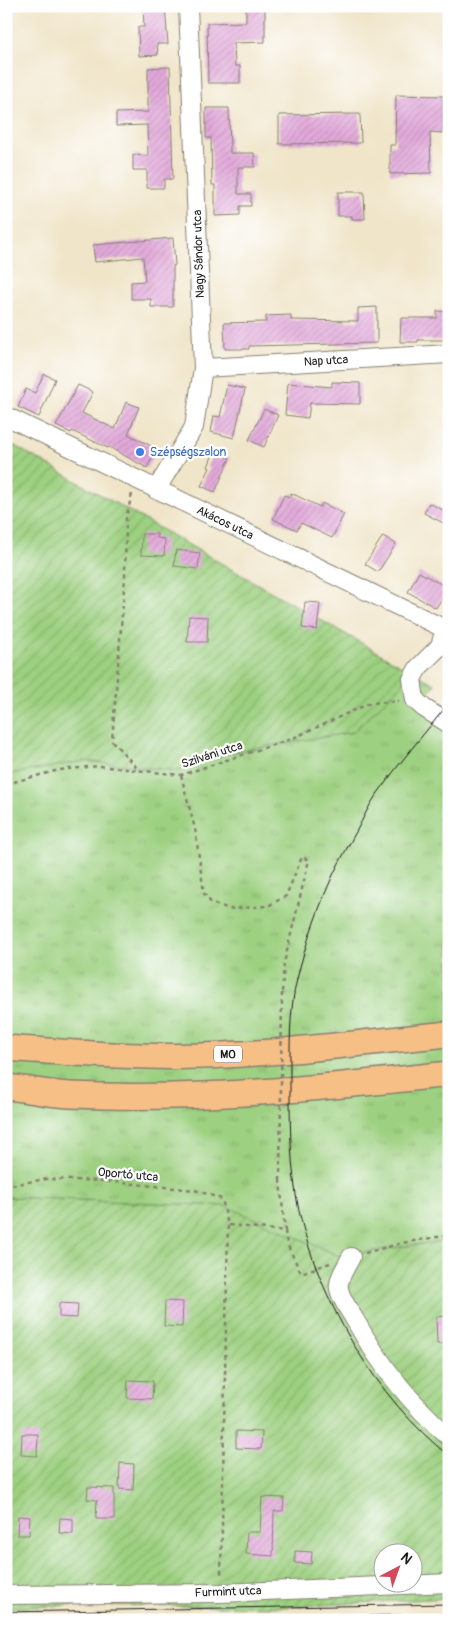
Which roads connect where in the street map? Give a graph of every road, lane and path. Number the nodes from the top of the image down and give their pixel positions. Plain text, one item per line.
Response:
1 (188, 6) edge
2 (449, 354) edge
3 (203, 368) junction
4 (6, 416) edge
5 (136, 480) junction
6 (156, 490) junction
7 (447, 626) edge
8 (420, 704) junction
9 (449, 724) edge
10 (138, 770) junction
11 (181, 775) junction
12 (6, 784) edge
13 (449, 1034) edge
14 (6, 1048) edge
15 (449, 1074) edge
16 (6, 1088) edge
17 (6, 1190) edge
18 (228, 1225) junction
19 (284, 1231) junction
20 (449, 1235) edge
21 (351, 1257) junction
22 (449, 1437) edge
23 (449, 1582) edge
24 (221, 1593) junction
25 (6, 1595) edge

1 - 3 street, Nagy Sándor utca
2 - 3 street, Nap utca
3 - 6 street, Nagy Sándor utca
4 - 5 street, Akácos utca
5 - 6 street, Akácos utca
5 - 10 path
6 - 7 street, Akácos utca
7 - 8 street
8 - 9 street
8 - 11 path, Szilváni utca
10 - 11 path, Szilváni utca
10 - 12 path, Szilváni utca
11 - 19 path, bridge
13 - 14 highway, M0
15 - 16 highway
17 - 18 path, Oportó utca
18 - 19 path
18 - 24 path
19 - 21 path
20 - 21 path
21 - 22 street
23 - 24 street, Furmint utca
24 - 25 street, Furmint utca

